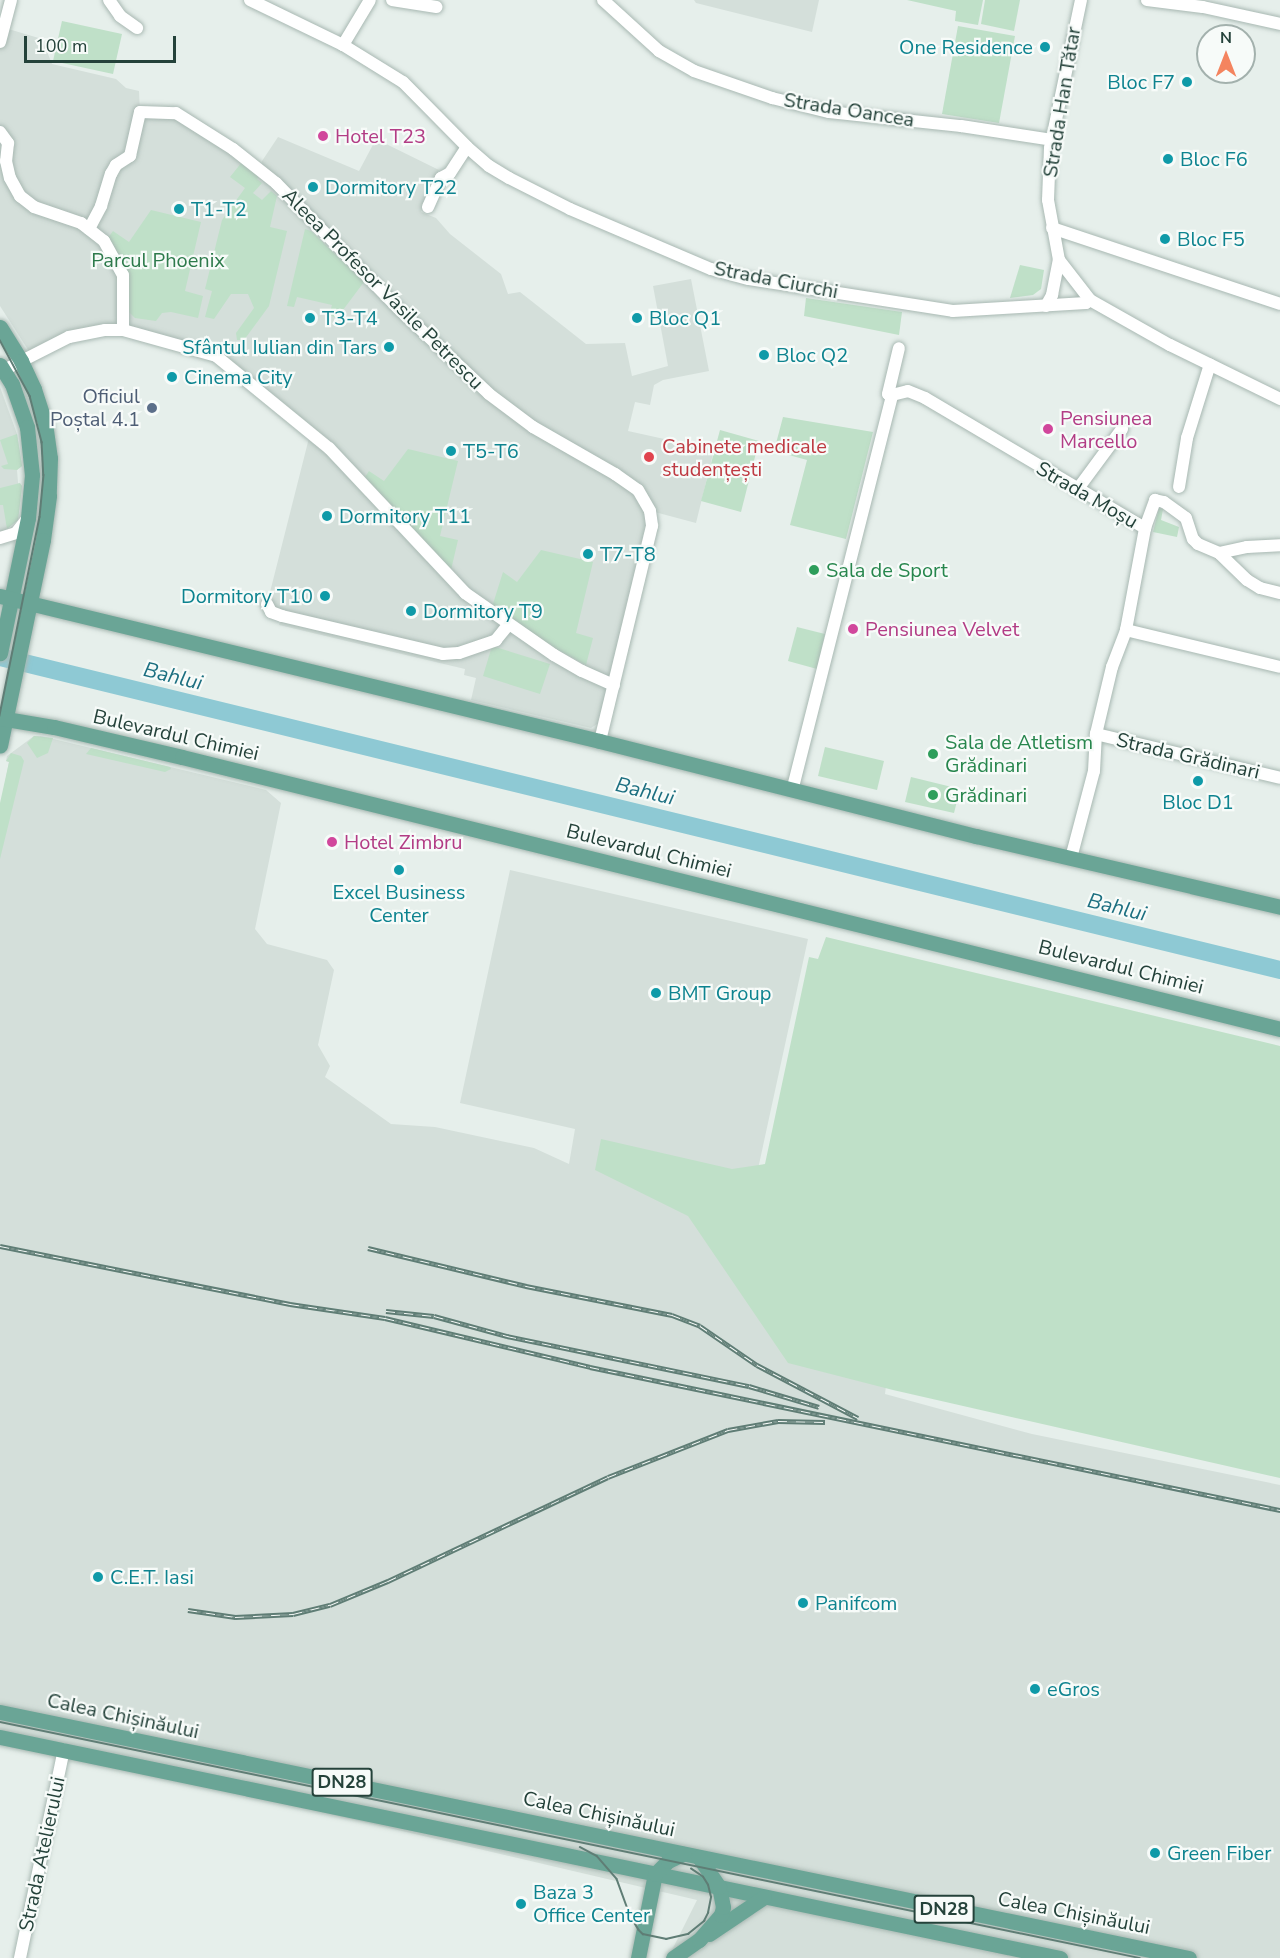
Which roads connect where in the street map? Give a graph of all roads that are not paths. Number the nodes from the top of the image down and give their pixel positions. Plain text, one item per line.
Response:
1 (11, 0) edge
2 (109, 0) edge
3 (250, 0) edge
4 (370, 0) edge
5 (392, 0) edge
6 (603, 0) edge
7 (1081, 0) edge
8 (1147, 0) edge
9 (436, 7) dead end
10 (1280, 24) edge
11 (137, 28) dead end
12 (0, 42) edge
13 (343, 45) junction
14 (0, 132) edge
15 (1052, 140) junction
16 (467, 147) junction
17 (428, 207) dead end
18 (1052, 228) junction
19 (89, 229) junction
20 (1059, 260) junction
21 (1090, 300) junction
22 (1280, 304) edge
23 (1046, 306) junction
24 (0, 327) edge
25 (123, 330) junction
26 (899, 348) dead end
27 (21, 361) junction
28 (1210, 364) junction
29 (2, 367) edge
30 (892, 394) junction
31 (1280, 399) edge
32 (1122, 429) dead end
33 (1179, 487) dead end
34 (1077, 490) junction
35 (28, 518) junction
36 (1145, 528) junction
37 (0, 538) edge
38 (1280, 545) edge
39 (1219, 553) junction
40 (1280, 593) edge
41 (6, 598) edge
42 (30, 603) junction
43 (267, 604) dead end
44 (508, 625) junction
45 (1126, 630) junction
46 (0, 653) edge
47 (1280, 667) edge
48 (614, 684) junction
49 (3, 719) edge
50 (1096, 734) junction
51 (600, 741) junction
52 (0, 746) edge
53 (1280, 778) edge
54 (792, 790) junction
55 (1071, 858) junction
56 (1280, 907) edge
57 (1280, 1029) edge
58 (0, 1712) edge
59 (0, 1737) edge
60 (64, 1750) junction
61 (683, 1854) junction
62 (699, 1857) junction
63 (655, 1874) junction
64 (719, 1887) junction
65 (764, 1897) junction
66 (699, 1940) junction
67 (20, 1958) edge
68 (638, 1958) edge
69 (673, 1958) edge
70 (1060, 1958) edge
71 (1189, 1958) edge

1 - 12 street
2 - 11 street
3 - 13 street, Strada Ciurchi
4 - 13 street
5 - 9 street
6 - 15 street, Strada Oancea
7 - 15 street, Strada Han Tătar
8 - 10 street
13 - 16 street, Strada Ciurchi
14 - 19 street
15 - 18 street, Strada Han Tătar
16 - 17 street
16 - 23 street, Strada Ciurchi
18 - 20 street, Strada Han Tătar
18 - 22 street
19 - 25 street
19 - 48 street, Aleea Profesor Vasile Petrescu
20 - 21 street, Strada Han Tătar
20 - 23 street
21 - 23 street, Strada Ciurchi
21 - 28 street
24 - 27 main road
25 - 27 street
25 - 44 street
26 - 30 street
27 - 29 street
27 - 42 main road
28 - 31 street
28 - 33 street
29 - 35 main road
30 - 34 street, Strada Moșu
30 - 54 street
32 - 34 street
34 - 36 street, Strada Moșu
35 - 37 street
35 - 41 main road
36 - 39 street, Strada Moșu
36 - 45 street
38 - 39 street
39 - 40 street, Strada Moșu
41 - 42 main road
41 - 46 main road
42 - 49 main road
42 - 51 main road
43 - 44 street
44 - 48 street
45 - 47 street
45 - 50 street
48 - 51 street, Aleea Profesor Vasile Petrescu
49 - 52 main road
49 - 57 main road, Bulevardul Chimiei
50 - 53 street, Strada Grădinari
50 - 55 street
51 - 54 main road
54 - 55 main road
55 - 56 main road
58 - 61 main road, Calea Chișinăului / DN28
59 - 60 main road, DN28
60 - 63 main road, DN28
60 - 67 street, Strada Atelierului
61 - 62 main road, Calea Chișinăului / DN28
61 - 63 main road
62 - 64 main road
62 - 71 main road, Calea Chișinăului / DN28
63 - 64 main road, DN28
63 - 68 main road
64 - 65 main road, DN28
64 - 66 main road
65 - 66 main road
65 - 70 main road, DN28
66 - 69 main road

